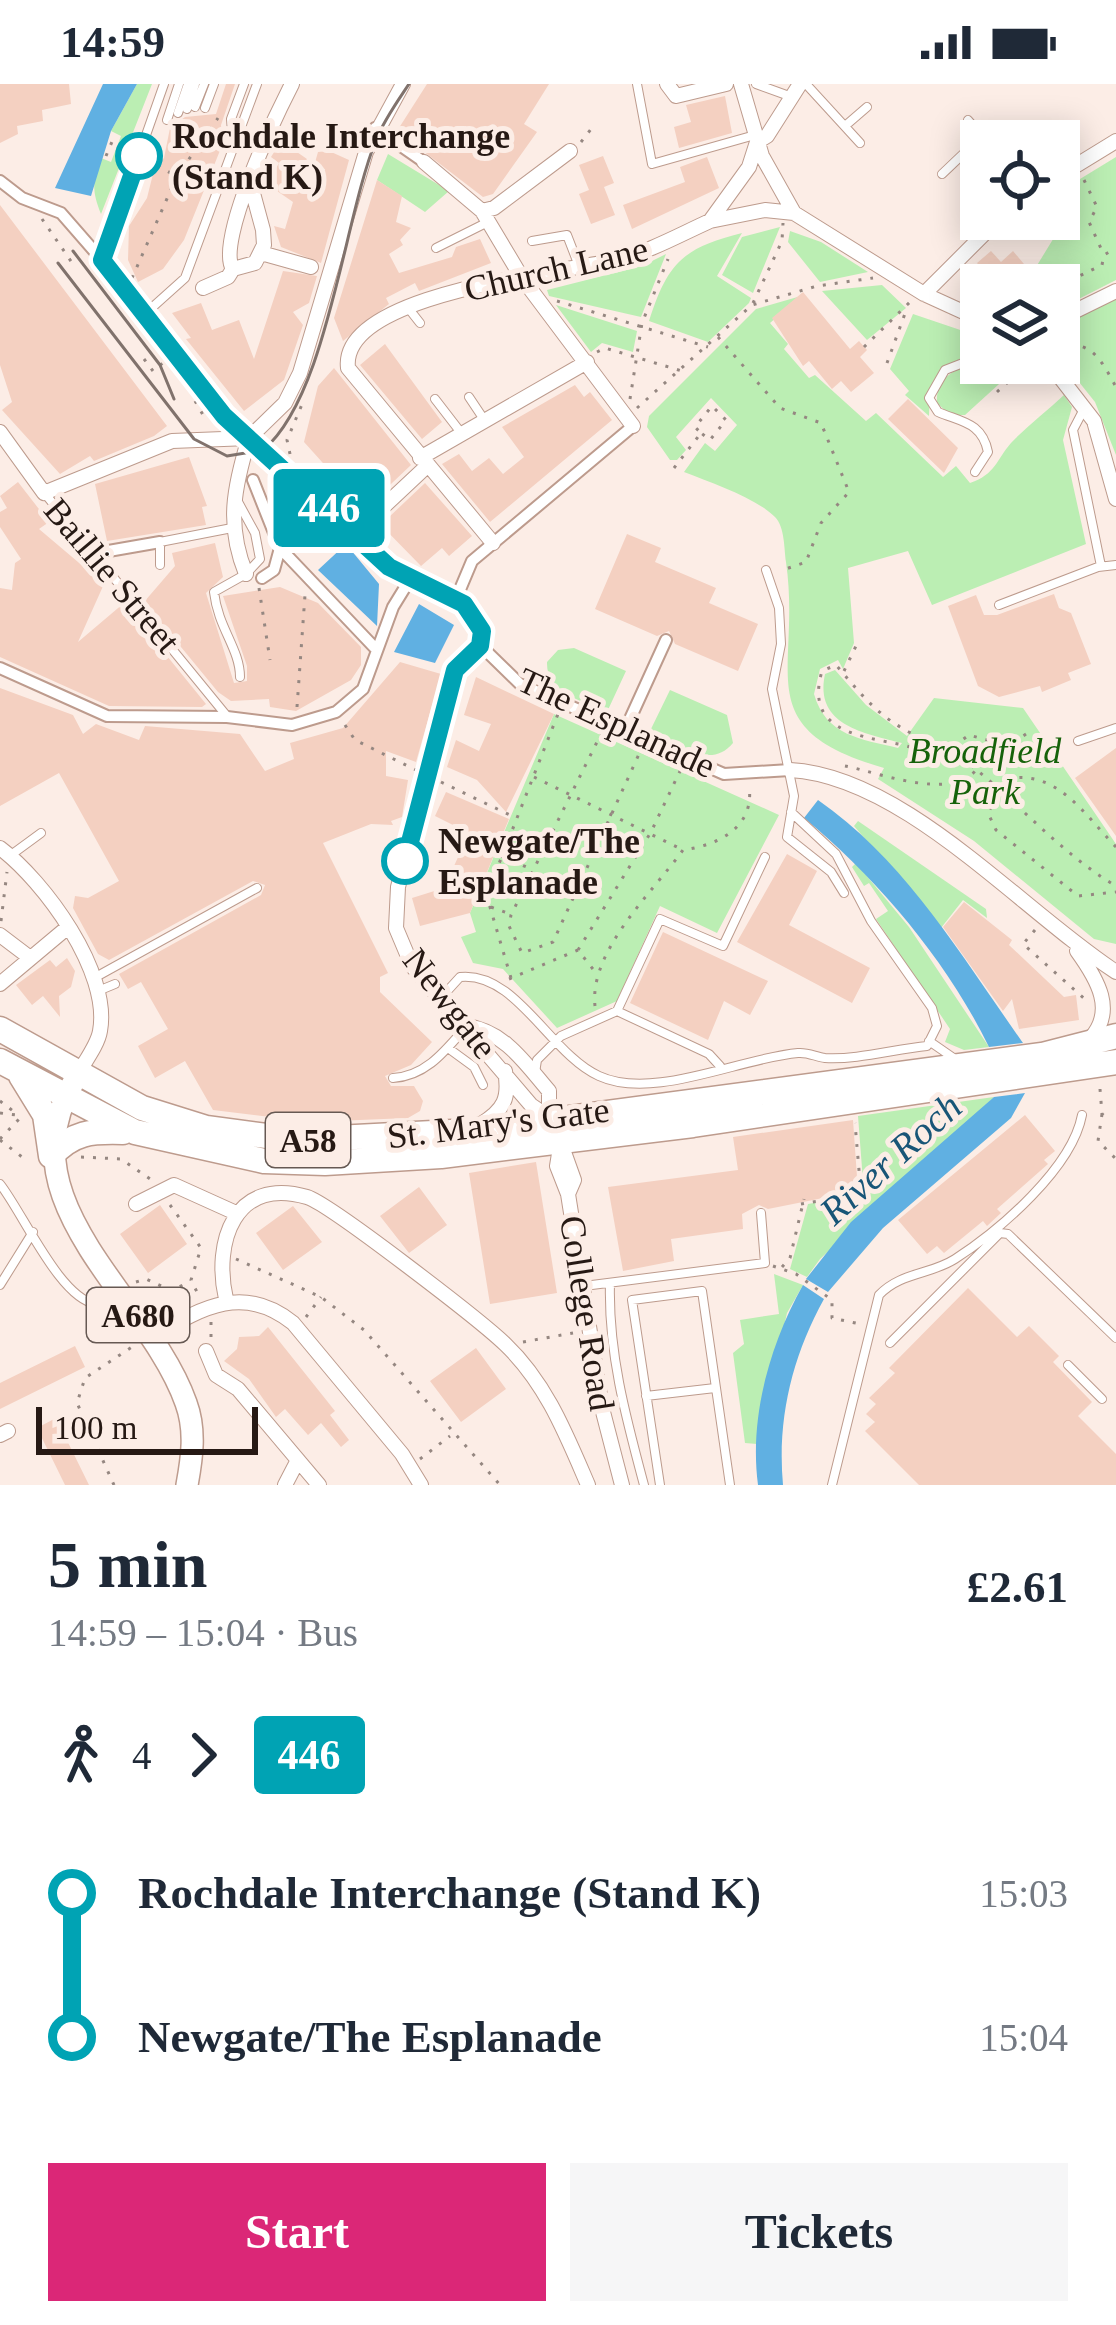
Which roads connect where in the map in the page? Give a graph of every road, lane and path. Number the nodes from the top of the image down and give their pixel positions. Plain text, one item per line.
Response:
1 (164, 84) edge
2 (191, 84) edge
3 (214, 84) edge
4 (244, 84) edge
5 (257, 84) edge
6 (292, 84) edge
7 (403, 84) edge
8 (637, 84) edge
9 (667, 84) edge
10 (726, 84) edge
11 (741, 84) edge
12 (756, 84) edge
13 (799, 88) edge
14 (867, 107) dead end
15 (191, 109) junction
16 (220, 114) dead end
17 (167, 120) dead end
18 (595, 124) dead end
19 (845, 126) junction
20 (375, 128) junction
21 (114, 137) dead end
22 (756, 139) junction
23 (1116, 141) edge
24 (860, 143) dead end
25 (233, 147) junction
26 (573, 148) joint
27 (106, 156) dead end
28 (960, 159) edge
29 (424, 162) joint
30 (1080, 164) edge
31 (942, 174) dead end
32 (1080, 174) edge
33 (0, 181) edge
34 (250, 182) junction
35 (38, 204) junction
36 (794, 213) junction
37 (484, 217) junction
38 (710, 220) junction
39 (783, 227) dead end
40 (979, 240) edge
41 (532, 241) dead end
42 (666, 242) junction
43 (436, 248) dead end
44 (1116, 248) edge
45 (260, 254) junction
46 (1104, 255) junction
47 (102, 260) junction
48 (75, 267) dead end
49 (310, 267) dead end
50 (579, 267) junction
51 (233, 269) junction
52 (1080, 276) edge
53 (880, 277) dead end
54 (522, 278) junction
55 (131, 279) dead end
56 (202, 288) dead end
57 (1116, 290) edge
58 (924, 294) junction
59 (545, 304) junction
60 (752, 305) junction
61 (408, 308) junction
62 (1080, 309) edge
63 (960, 310) edge
64 (146, 313) junction
65 (420, 323) dead end
66 (642, 323) junction
67 (718, 337) junction
68 (1080, 345) edge
69 (708, 346) junction
70 (864, 347) dead end
71 (635, 356) junction
72 (144, 359) dead end
73 (166, 361) dead end
74 (586, 362) junction
75 (887, 363) dead end
76 (960, 364) edge
77 (682, 371) junction
78 (310, 383) dead end
79 (1006, 384) edge
80 (1066, 384) edge
81 (1116, 387) edge
82 (997, 392) dead end
83 (469, 397) dead end
84 (435, 399) dead end
85 (1085, 407) junction
86 (214, 409) dead end
87 (627, 417) junction
88 (287, 421) dead end
89 (485, 422) junction
90 (294, 425) junction
91 (0, 432) edge
92 (701, 433) junction
93 (463, 435) junction
94 (249, 438) junction
95 (201, 439) junction
96 (5, 450) edge
97 (290, 453) dead end
98 (423, 462) junction
99 (674, 468) dead end
100 (975, 472) dead end
101 (253, 480) dead end
102 (44, 493) junction
103 (233, 494) junction
104 (1116, 500) edge
105 (380, 510) dead end
106 (326, 519) dead end
107 (232, 528) junction
108 (160, 542) junction
109 (493, 542) junction
110 (280, 548) junction
111 (98, 553) junction
112 (160, 565) dead end
113 (1116, 565) edge
114 (1101, 566) junction
115 (766, 570) dead end
116 (786, 572) dead end
117 (253, 574) junction
118 (409, 581) junction
119 (305, 595) dead end
120 (456, 599) junction
121 (999, 605) dead end
122 (666, 640) dead end
123 (480, 646) junction
124 (856, 646) dead end
125 (374, 647) dead end
126 (270, 660) dead end
127 (0, 668) edge
128 (843, 673) junction
129 (240, 677) dead end
130 (563, 703) junction
131 (227, 717) junction
132 (607, 722) junction
133 (297, 724) junction
134 (1116, 728) edge
135 (626, 730) junction
136 (1029, 732) dead end
137 (645, 739) junction
138 (1078, 741) dead end
139 (950, 749) junction
140 (686, 758) junction
141 (982, 765) junction
142 (844, 766) dead end
143 (790, 770) junction
144 (976, 772) junction
145 (747, 773) junction
146 (532, 777) junction
147 (997, 790) junction
148 (571, 795) junction
149 (791, 812) junction
150 (612, 813) junction
151 (651, 832) junction
152 (40, 833) dead end
153 (1116, 848) edge
154 (683, 850) junction
155 (5, 852) edge
156 (500, 855) junction
157 (765, 857) dead end
158 (533, 871) junction
159 (7, 873) dead end
160 (257, 888) dead end
161 (1116, 889) edge
162 (844, 892) dead end
163 (490, 907) junction
164 (512, 915) junction
165 (1044, 920) junction
166 (0, 923) edge
167 (68, 927) junction
168 (0, 935) edge
169 (1071, 942) junction
170 (578, 950) junction
171 (29, 957) junction
172 (1116, 972) edge
173 (596, 974) junction
174 (511, 978) junction
175 (115, 983) dead end
176 (0, 984) edge
177 (94, 985) junction
178 (496, 985) junction
179 (1116, 992) edge
180 (439, 1000) junction
181 (1087, 1000) dead end
182 (617, 1011) junction
183 (597, 1020) junction
184 (467, 1026) junction
185 (0, 1029) edge
186 (1116, 1036) edge
187 (929, 1041) junction
188 (554, 1042) junction
189 (448, 1048) junction
190 (1055, 1063) junction
191 (9, 1065) edge
192 (1116, 1065) edge
193 (720, 1066) junction
194 (948, 1066) junction
195 (505, 1071) junction
196 (79, 1072) junction
197 (535, 1075) junction
198 (393, 1078) dead end
199 (483, 1085) dead end
200 (1100, 1089) dead end
201 (65, 1096) junction
202 (0, 1101) edge
203 (852, 1101) junction
204 (0, 1113) edge
205 (1082, 1114) dead end
206 (1102, 1114) junction
207 (18, 1115) junction
208 (549, 1117) junction
209 (26, 1118) dead end
210 (1110, 1120) dead end
211 (472, 1130) junction
212 (135, 1132) junction
213 (0, 1140) edge
214 (561, 1142) junction
215 (51, 1158) junction
216 (1116, 1159) edge
217 (154, 1182) dead end
218 (0, 1184) edge
219 (8, 1194) junction
220 (166, 1198) dead end
221 (136, 1204) dead end
222 (0, 1208) edge
223 (236, 1214) junction
224 (761, 1214) dead end
225 (33, 1231) junction
226 (208, 1249) dead end
227 (200, 1251) junction
228 (229, 1256) dead end
229 (766, 1263) junction
230 (781, 1269) junction
231 (191, 1280) junction
232 (610, 1283) junction
233 (0, 1285) edge
234 (584, 1286) junction
235 (120, 1292) junction
236 (321, 1297) junction
237 (226, 1298) junction
238 (204, 1307) junction
239 (870, 1327) junction
240 (298, 1328) junction
241 (574, 1333) dead end
242 (152, 1336) junction
243 (1116, 1339) edge
244 (525, 1341) dead end
245 (890, 1342) dead end
246 (206, 1351) joint
247 (1069, 1365) dead end
248 (715, 1388) junction
249 (646, 1396) junction
250 (1102, 1399) dead end
251 (452, 1434) junction
252 (298, 1460) junction
253 (410, 1466) junction
254 (114, 1485) edge
255 (187, 1485) edge
256 (285, 1485) edge
257 (319, 1485) edge
258 (421, 1485) edge
259 (500, 1485) edge
260 (587, 1485) edge
261 (622, 1485) edge
262 (644, 1485) edge
263 (660, 1485) edge
264 (730, 1485) edge
265 (832, 1485) edge

1 - 47 lane
2 - 15 lane
2 - 15 lane
2 - 17 lane
3 - 15 lane
4 - 25 lane
5 - 25 lane
6 - 34 street
7 - 20 street
8 - 22 lane
9 - 10 street
11 - 22 street
12 - 13 lane
13 - 19 lane
13 - 22 street, Church Lane
14 - 19 lane
16 - 55 path
18 - 26 path
19 - 24 lane
20 - 29 street
20 - 94 street
21 - 27 path
22 - 36 street
22 - 38 street, Church Lane
23 - 30 street
25 - 64 lane
26 - 37 street
28 - 31 lane
29 - 37 street
32 - 46 path
33 - 35 street
34 - 45 street
34 - 51 street
35 - 47 street
35 - 48 path
36 - 38 street, Church Lane
36 - 58 street
37 - 43 lane
37 - 54 street
38 - 42 street, Church Lane
39 - 60 path
40 - 58 street
41 - 50 lane
42 - 50 street, Church Lane
42 - 66 path
44 - 46 path
45 - 49 street
45 - 51 street
46 - 52 path
47 - 64 lane
50 - 54 street, Church Lane
51 - 56 street
53 - 60 path
54 - 59 street
54 - 61 street, Church Lane
57 - 62 street
58 - 63 street
59 - 66 path
59 - 74 street
60 - 67 path
61 - 65 lane
61 - 98 street, Church Lane
64 - 94 lane
66 - 69 path
66 - 71 path
67 - 69 path
67 - 116 path
68 - 81 path
69 - 77 path
70 - 75 path
71 - 74 path
71 - 77 path
71 - 87 path
72 - 73 path
74 - 87 street
74 - 89 street
76 - 100 lane
77 - 87 path
78 - 90 path
79 - 82 path
80 - 85 street
83 - 89 lane
84 - 93 lane
85 - 104 street
85 - 114 lane
86 - 95 path
87 - 109 street
88 - 90 path
89 - 93 street
90 - 97 path
91 - 96 street, Baillie Street
92 - 92 path
92 - 99 path
93 - 98 street
94 - 95 street
94 - 103 street
94 - 118 street
95 - 102 street
96 - 102 street, Baillie Street
98 - 105 street
98 - 109 street
101 - 110 street
102 - 111 lane, Baillie Street
103 - 107 street
103 - 117 lane
106 - 110 street
107 - 108 lane
107 - 117 street
108 - 111 street
108 - 112 lane
109 - 120 street
110 - 117 street
110 - 125 street
111 - 131 lane, Baillie Street
113 - 114 lane
114 - 121 lane
115 - 143 lane
117 - 126 path
117 - 129 lane
118 - 120 street
118 - 133 street
119 - 133 path
120 - 123 street
122 - 135 street
123 - 130 street, The Esplanade
123 - 180 street, Newgate
124 - 128 path
127 - 131 street
128 - 139 path
128 - 139 path
130 - 132 street, The Esplanade
130 - 146 path
131 - 133 street
132 - 135 street, The Esplanade
132 - 148 path
134 - 138 lane
135 - 137 street, The Esplanade
136 - 141 path
137 - 140 street, The Esplanade
137 - 150 path
139 - 141 path
139 - 144 path
140 - 145 street, The Esplanade
140 - 151 path
141 - 144 path
142 - 144 path
143 - 145 street, The Esplanade
143 - 149 lane
143 - 165 street, The Esplanade
144 - 147 path
145 - 154 path
146 - 148 path
146 - 156 path
147 - 153 path
147 - 161 path
147 - 161 path
148 - 150 path
148 - 158 path
149 - 162 lane
149 - 187 lane
150 - 151 path
150 - 164 path
151 - 154 path
151 - 170 path
152 - 155 lane
154 - 173 path
155 - 167 street
156 - 158 path
156 - 163 path
157 - 182 lane
158 - 164 path
159 - 166 path
160 - 177 lane
163 - 164 path
163 - 174 path
165 - 169 street, The Esplanade
165 - 181 path
167 - 171 street
167 - 177 street
168 - 171 street
169 - 172 street, The Esplanade
169 - 179 street, The Esplanade
169 - 190 street, The Esplanade
170 - 173 path
170 - 174 path
171 - 176 street
173 - 183 path
174 - 178 path
175 - 177 lane
177 - 196 street
178 - 180 lane
178 - 188 lane
180 - 184 street, Newgate
182 - 183 lane
182 - 193 lane
183 - 188 lane
184 - 189 lane
184 - 195 street, Newgate
184 - 197 street
185 - 196 highway, St. Mary's Gate / A58
186 - 190 highway, A58
187 - 193 lane
187 - 194 lane
188 - 193 lane
188 - 197 lane
189 - 198 lane
189 - 199 lane
190 - 192 highway, A58
190 - 194 highway, A58
191 - 201 highway, St. Mary's Gate / A58
191 - 215 highway, A58
194 - 203 highway, St. Mary's Gate / A58
194 - 208 highway, St. Mary's Gate / A58
195 - 208 street, Newgate
195 - 211 street
196 - 201 main road, A680
196 - 211 highway, St. Mary's Gate / A58
197 - 208 street
200 - 206 path
201 - 212 highway, St. Mary's Gate / A58
201 - 215 main road, A680
202 - 207 path
203 - 214 highway, St. Mary's Gate / A58
203 - 230 path
204 - 207 path
205 - 239 lane
206 - 210 path
206 - 216 path
207 - 209 path
207 - 213 path
208 - 211 highway, St. Mary's Gate / A58
208 - 214 street, Newgate
212 - 214 highway, St. Mary's Gate / A58
212 - 215 highway, A58
213 - 215 path
214 - 234 street, College Road
215 - 217 path
215 - 235 main road, A680
218 - 219 lane
219 - 222 lane
219 - 225 lane
220 - 227 path
221 - 223 street
223 - 237 street
223 - 260 street
224 - 229 lane
225 - 233 lane
225 - 235 lane
226 - 227 path
227 - 231 path
228 - 236 path
229 - 230 path
229 - 232 lane
230 - 239 path
231 - 235 path
231 - 238 path
232 - 234 lane
232 - 262 lane
234 - 261 street, College Road
235 - 242 main road, A680
236 - 240 path
236 - 251 path
237 - 238 street
237 - 240 street
238 - 242 street
238 - 246 path
239 - 265 lane
240 - 253 street
241 - 244 path
242 - 254 path
242 - 255 main road, A680
243 - 245 lane
246 - 252 street
247 - 250 lane
248 - 249 lane
248 - 249 lane
248 - 264 lane
249 - 263 lane
251 - 253 path
251 - 259 path
252 - 256 street
252 - 257 street
253 - 258 street

